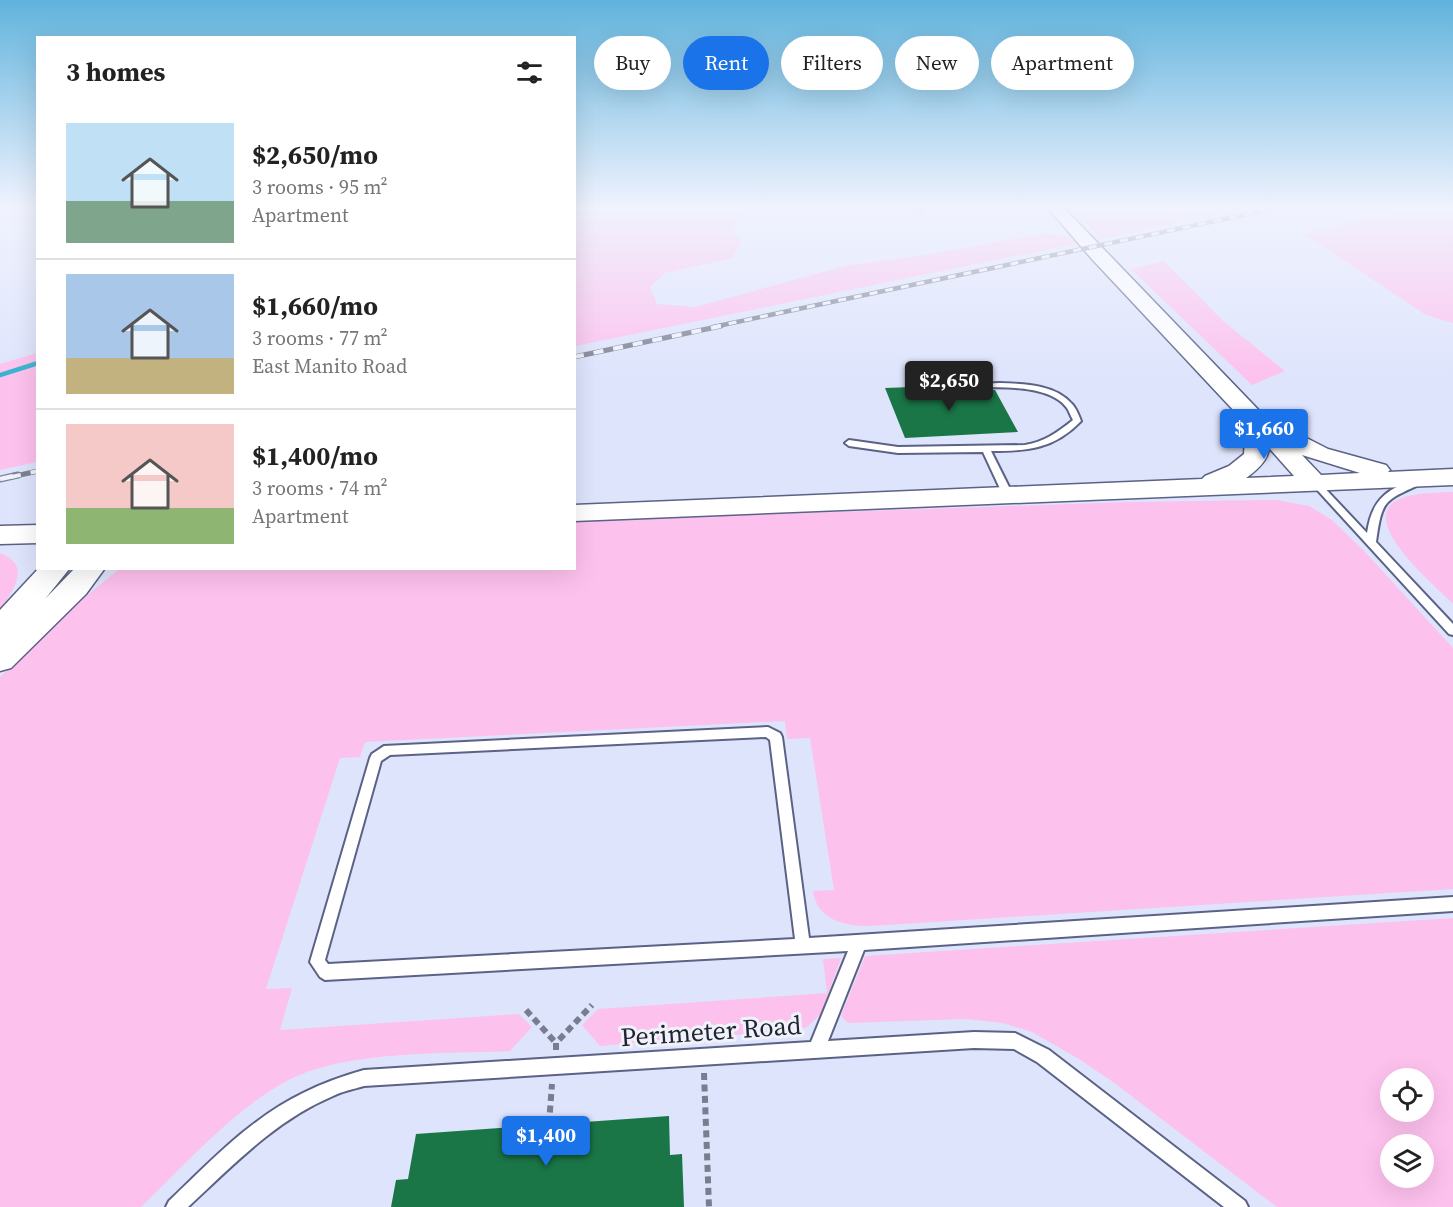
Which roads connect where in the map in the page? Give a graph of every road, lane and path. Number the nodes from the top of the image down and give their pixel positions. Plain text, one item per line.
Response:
1 (1108, 265) edge
2 (945, 387) dead end
3 (1245, 409) junction
4 (849, 443) dead end
5 (986, 449) junction
6 (1453, 477) edge
7 (1427, 478) junction
8 (1314, 482) junction
9 (1182, 488) junction
10 (1008, 495) junction
11 (576, 513) edge
12 (36, 534) edge
13 (0, 535) edge
14 (1371, 542) junction
15 (98, 570) edge
16 (74, 575) edge
17 (0, 628) edge
18 (1453, 631) edge
19 (0, 659) edge
20 (1453, 904) edge
21 (859, 943) junction
22 (803, 945) junction
23 (592, 1005) dead end
24 (526, 1010) dead end
25 (816, 1050) junction
26 (704, 1067) dead end
27 (552, 1084) dead end
28 (549, 1124) dead end
29 (175, 1207) edge
30 (709, 1207) edge
31 (1239, 1207) edge

1 - 3 main road
2 - 5 lane
3 - 7 main road
3 - 8 main road
3 - 9 main road
4 - 5 lane
5 - 10 lane
6 - 7 main road
7 - 8 main road
7 - 14 lane
8 - 9 main road
8 - 14 lane
9 - 10 main road
10 - 11 main road
12 - 13 main road
14 - 18 lane
15 - 16 main road
16 - 17 main road
16 - 19 main road
20 - 21 lane
21 - 22 lane
21 - 25 lane
22 - 22 lane
23 - 24 path
25 - 29 lane, Perimeter Road
25 - 31 lane, Perimeter Road
26 - 30 path
27 - 28 path

